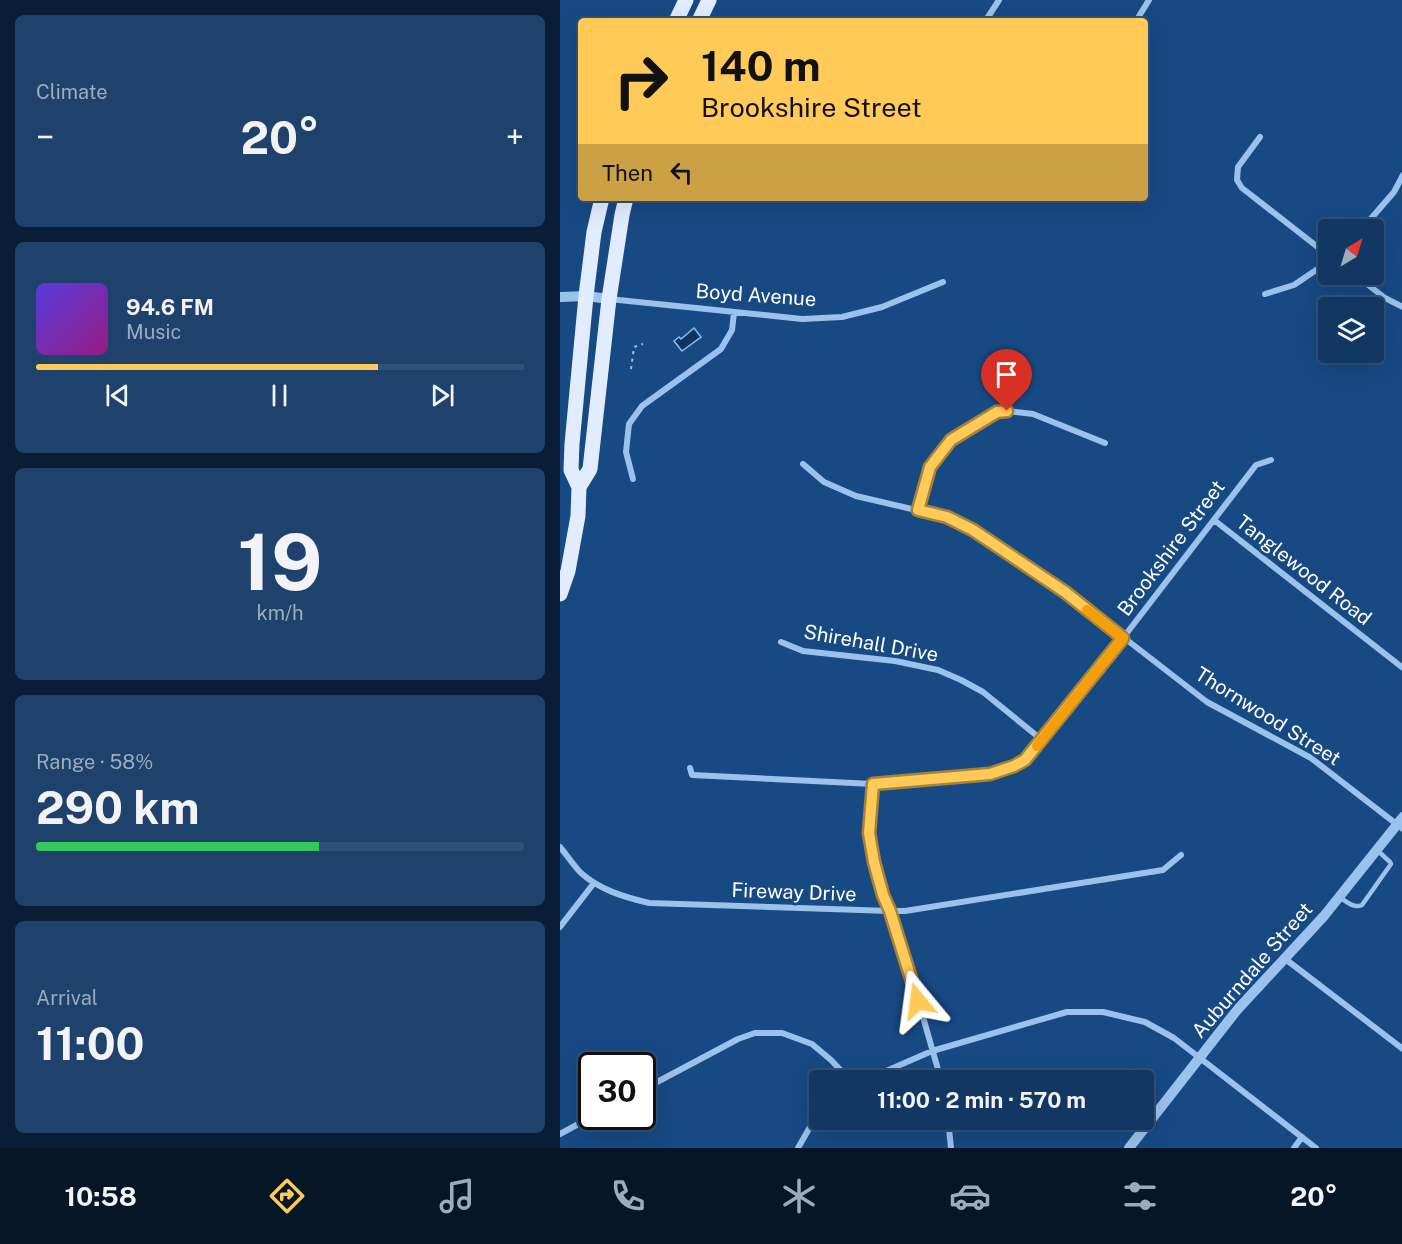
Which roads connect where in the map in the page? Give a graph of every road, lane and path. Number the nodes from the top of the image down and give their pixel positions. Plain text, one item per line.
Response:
1 (686, 0) edge
2 (709, 0) edge
3 (999, 0) edge
4 (1149, 0) edge
5 (677, 18) edge
6 (700, 18) edge
7 (987, 18) edge
8 (1138, 18) edge
9 (1260, 137) dead end
10 (1403, 175) edge
11 (601, 201) edge
12 (625, 201) edge
13 (1371, 219) edge
14 (1318, 247) edge
15 (1318, 269) edge
16 (943, 282) dead end
17 (1368, 285) edge
18 (1265, 294) dead end
19 (586, 296) junction
20 (560, 297) edge
21 (609, 299) junction
22 (1403, 307) edge
23 (734, 313) junction
24 (643, 344) dead end
25 (631, 369) dead end
26 (1105, 443) dead end
27 (1271, 460) dead end
28 (803, 464) dead end
29 (633, 479) dead end
30 (580, 487) junction
31 (918, 510) junction
32 (1214, 520) junction
33 (560, 594) edge
34 (1123, 638) junction
35 (781, 642) dead end
36 (1403, 668) edge
37 (1042, 740) junction
38 (690, 768) dead end
39 (873, 784) junction
40 (1401, 824) edge
41 (560, 847) edge
42 (1377, 850) junction
43 (1181, 855) dead end
44 (594, 883) junction
45 (1339, 897) junction
46 (890, 911) junction
47 (560, 927) edge
48 (1284, 958) junction
49 (1403, 1049) edge
50 (932, 1051) junction
51 (1200, 1057) junction
52 (840, 1070) edge
53 (888, 1070) edge
54 (938, 1070) edge
55 (656, 1083) edge
56 (578, 1124) edge
57 (809, 1129) edge
58 (949, 1130) edge
59 (560, 1134) edge
60 (1302, 1137) junction
61 (798, 1148) edge
62 (951, 1148) edge
63 (1129, 1148) edge
64 (1294, 1148) edge
65 (1316, 1148) edge

1 - 5 main road
2 - 6 main road
3 - 7 street
4 - 8 street
9 - 14 street
10 - 13 street
11 - 19 main road
12 - 21 main road
15 - 18 street
16 - 23 street, Boyd Avenue
17 - 22 street
19 - 20 street, Boyd Avenue
19 - 21 street, Boyd Avenue
19 - 30 main road
21 - 23 street, Boyd Avenue
21 - 30 main road
23 - 29 street
24 - 25 path
26 - 31 street
27 - 32 street, Brookshire Street
28 - 31 street, Thornwood Street
30 - 33 main road
31 - 34 street, Thornwood Street
32 - 34 street, Brookshire Street
32 - 36 street, Tanglewood Road
34 - 37 street, Brookshire Street
34 - 40 street, Thornwood Street
35 - 37 street, Shirehall Drive
37 - 39 street, Brookshire Street
38 - 39 street, Brookshire Street
39 - 46 street
40 - 42 street, Auburndale Street
41 - 44 street, Fireway Drive
42 - 45 street, Auburndale Street
42 - 45 lane
43 - 46 street, Fireway Drive
44 - 46 street, Fireway Drive
44 - 47 street
45 - 48 street, Auburndale Street
46 - 50 street
48 - 49 street
48 - 51 street, Auburndale Street
50 - 51 street
50 - 53 street
50 - 54 street
51 - 60 street
51 - 63 street, Auburndale Street
52 - 55 street
56 - 59 street
57 - 61 street
58 - 62 street
60 - 64 street
60 - 65 street

